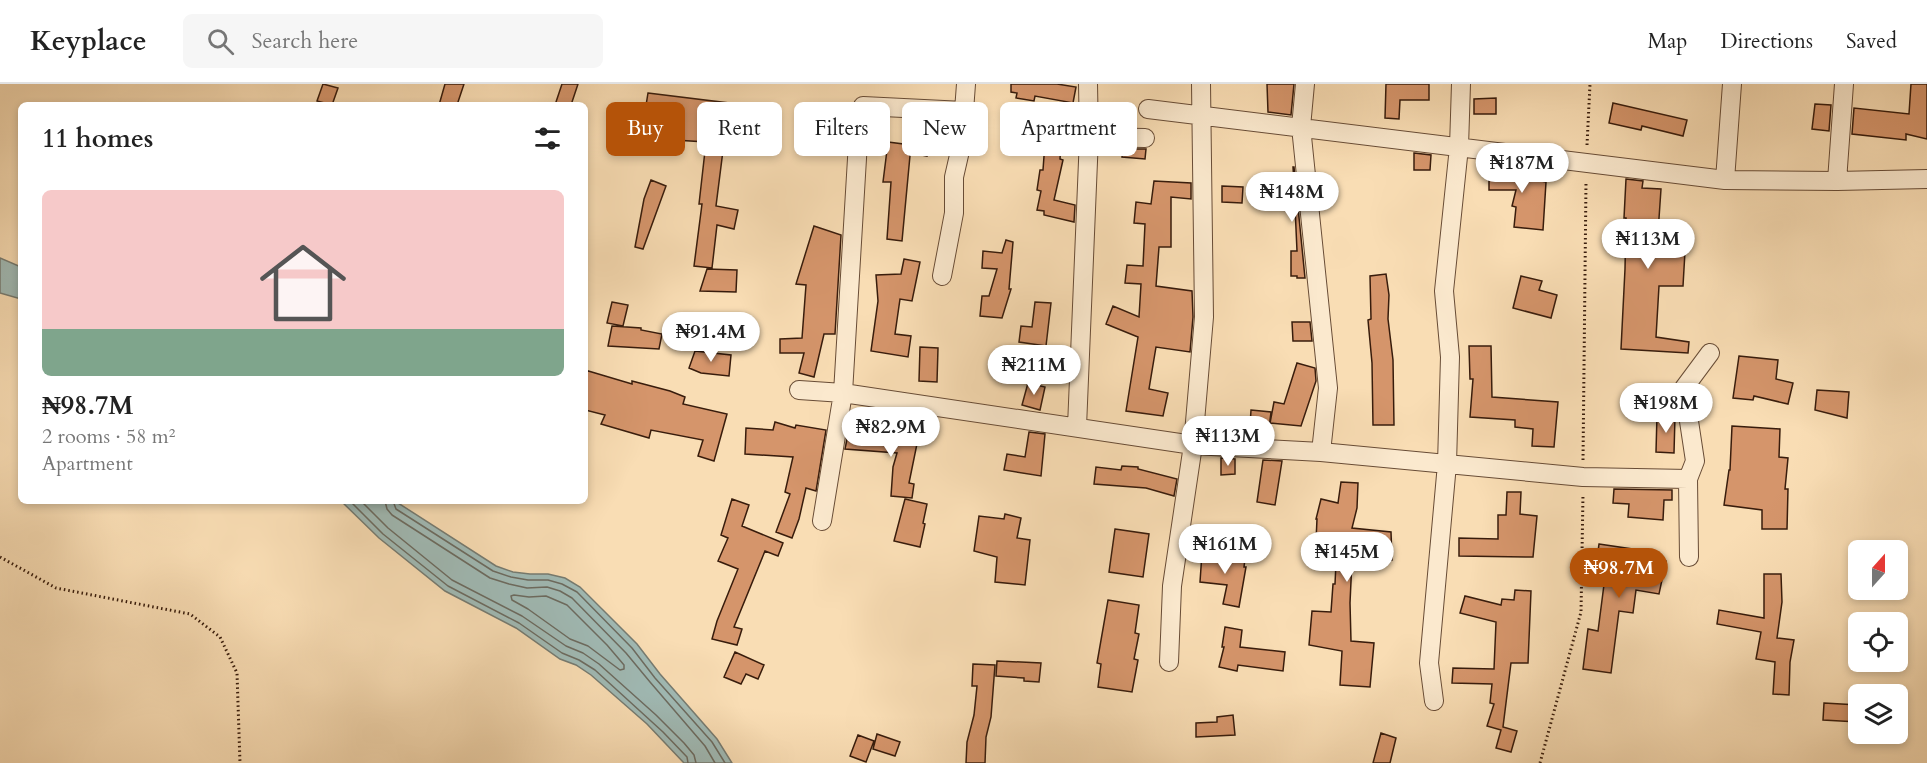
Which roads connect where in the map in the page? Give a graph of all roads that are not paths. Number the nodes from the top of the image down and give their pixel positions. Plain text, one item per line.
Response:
1 (966, 84) edge
2 (1088, 84) edge
3 (1201, 84) edge
4 (1305, 84) edge
5 (1461, 84) edge
6 (1732, 84) edge
7 (1844, 84) edge
8 (965, 102) edge
9 (1088, 102) edge
10 (902, 108) edge
11 (1148, 109) dead end
12 (1200, 115) junction
13 (1301, 127) junction
14 (1137, 138) edge
15 (1144, 138) dead end
16 (1459, 147) junction
17 (959, 156) edge
18 (1088, 156) edge
19 (1927, 179) edge
20 (1725, 180) junction
21 (1837, 181) junction
22 (942, 276) dead end
23 (1710, 353) dead end
24 (799, 390) dead end
25 (843, 393) junction
26 (1077, 427) junction
27 (1194, 445) junction
28 (1321, 452) junction
29 (1447, 464) junction
30 (1688, 479) junction
31 (822, 521) dead end
32 (1689, 557) dead end
33 (1169, 662) dead end
34 (1434, 701) dead end

1 - 8 street
2 - 9 street
3 - 12 street
4 - 13 street
5 - 16 street
6 - 20 street
7 - 21 street
10 - 25 street
11 - 12 street
12 - 13 street
12 - 27 street
13 - 16 street
13 - 28 street
14 - 15 street
16 - 20 street
16 - 29 street
17 - 22 street
18 - 26 street
19 - 21 street
20 - 21 street
23 - 30 street
24 - 25 street
25 - 26 street
25 - 31 street
26 - 27 street
27 - 28 street
27 - 33 street
28 - 29 street
29 - 30 street
29 - 34 street
30 - 32 street

